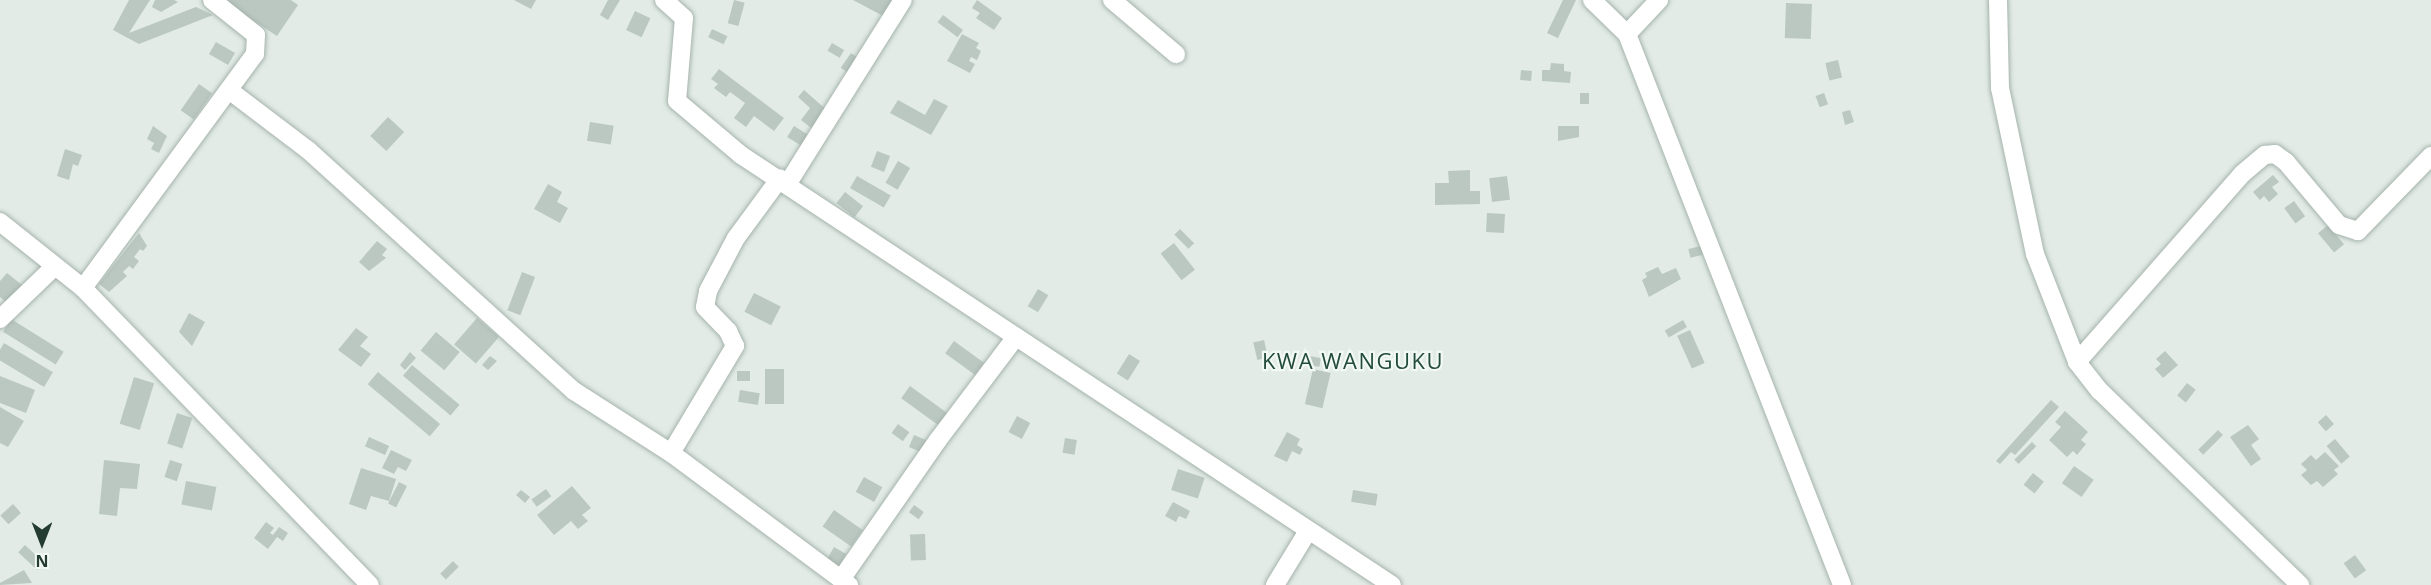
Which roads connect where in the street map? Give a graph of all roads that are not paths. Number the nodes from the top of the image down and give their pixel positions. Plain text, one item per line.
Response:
1 (212, 0) edge
2 (664, 0) edge
3 (903, 0) edge
4 (1112, 0) edge
5 (1592, 0) edge
6 (1659, 0) edge
7 (1998, 0) edge
8 (1627, 34) junction
9 (1176, 54) dead end
10 (229, 90) junction
11 (2431, 156) edge
12 (784, 180) junction
13 (0, 222) edge
14 (54, 267) junction
15 (83, 288) junction
16 (0, 319) edge
17 (1016, 337) junction
18 (2077, 362) junction
19 (671, 453) junction
20 (1308, 531) junction
21 (846, 582) edge
22 (370, 585) edge
23 (1275, 585) edge
24 (1392, 585) edge
25 (1842, 585) edge
26 (2300, 585) edge

1 - 10 street
2 - 12 street
3 - 12 street
4 - 9 street
5 - 8 street
6 - 8 street
7 - 18 street
8 - 25 street
10 - 15 street
10 - 19 street
11 - 18 street
12 - 17 street
12 - 19 street
13 - 14 street
14 - 15 street
14 - 16 street
15 - 22 street
17 - 20 street
17 - 21 street
18 - 26 street
19 - 21 street
20 - 23 street
20 - 24 street

